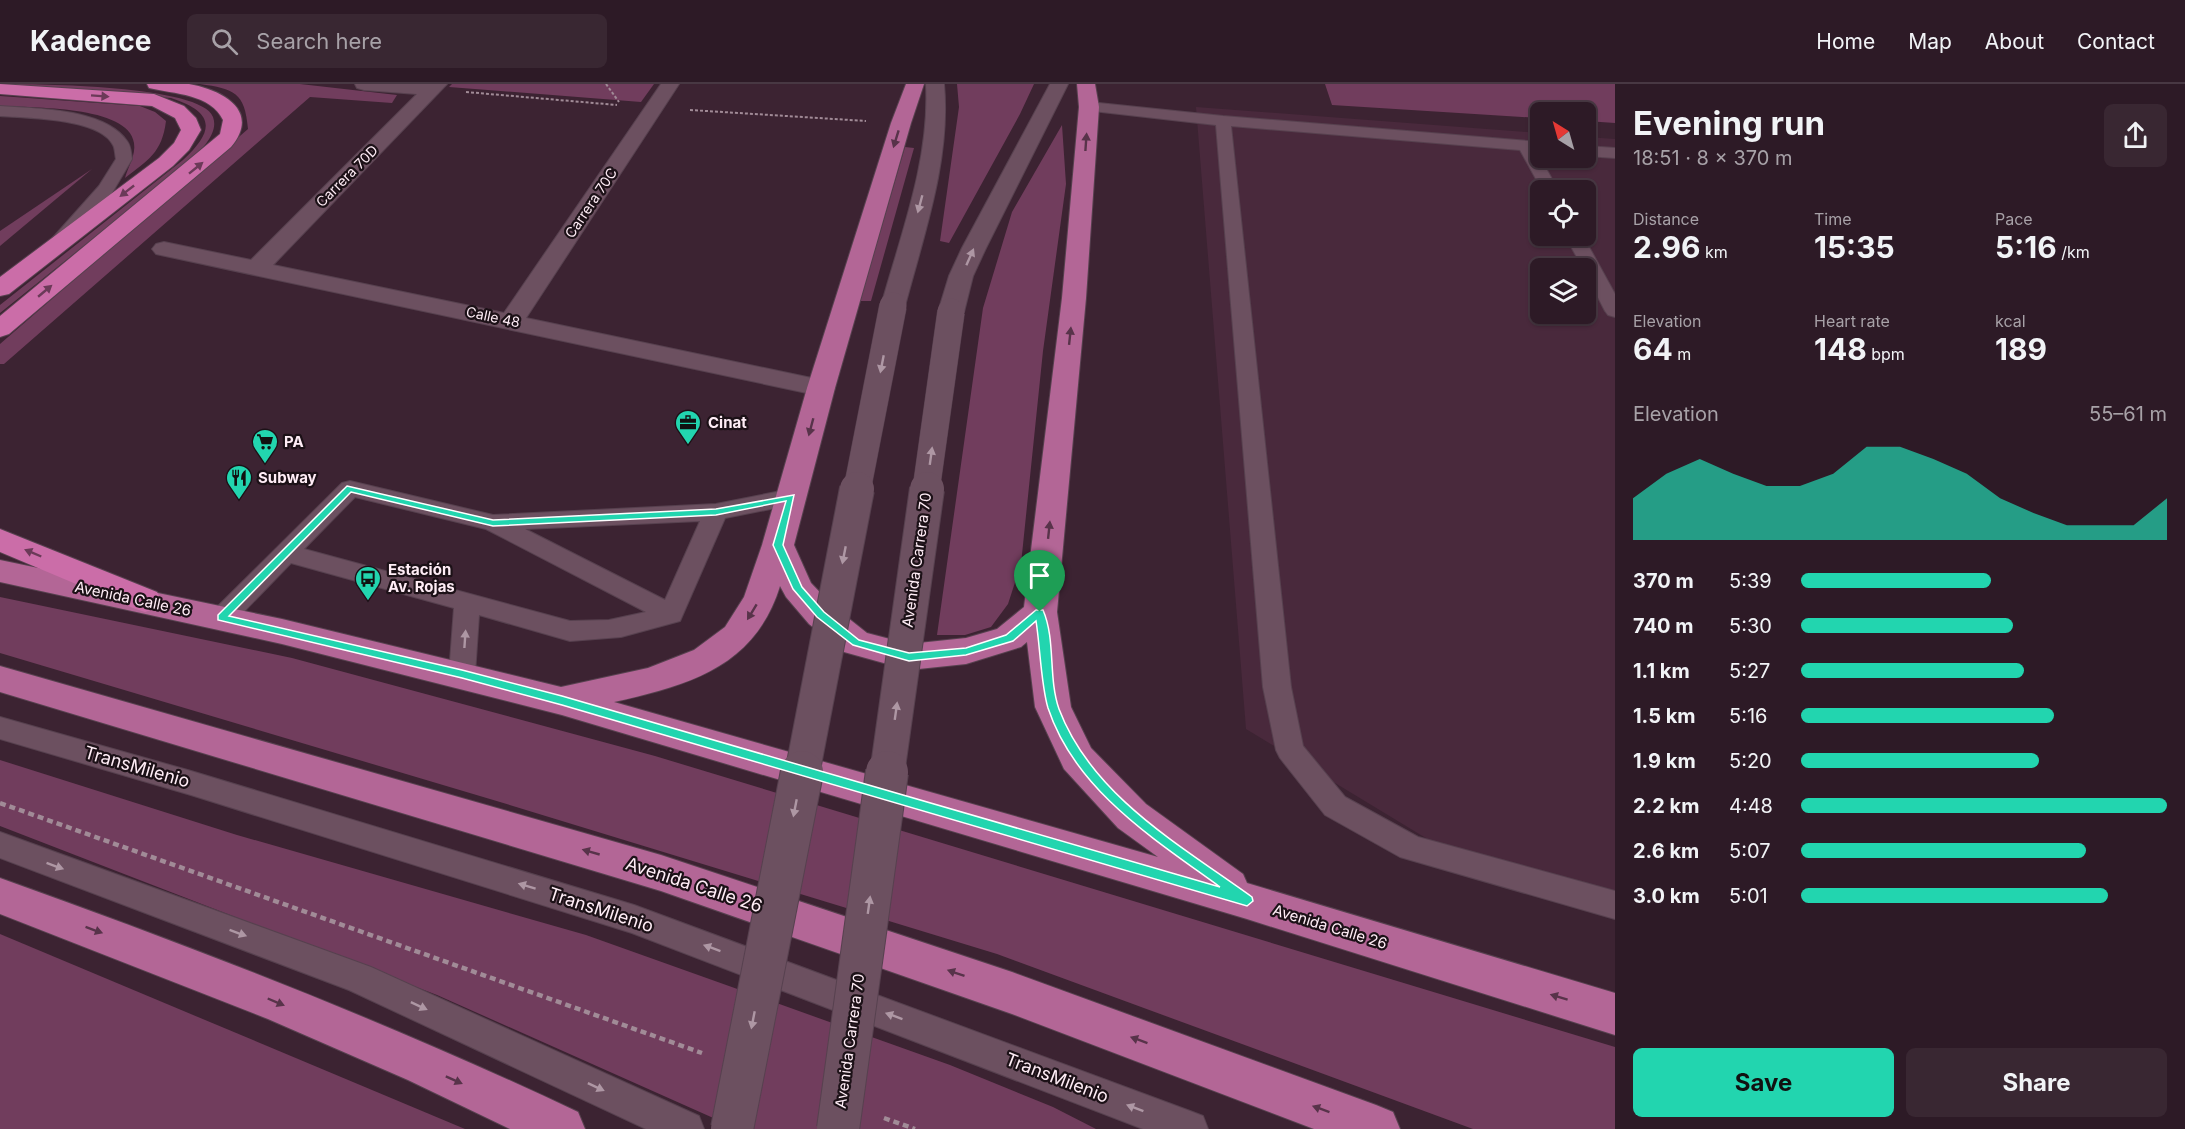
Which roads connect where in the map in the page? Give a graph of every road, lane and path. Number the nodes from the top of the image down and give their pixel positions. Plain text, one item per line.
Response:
1 (156, 84) edge
2 (364, 84) edge
3 (606, 84) edge
4 (670, 84) edge
5 (915, 84) edge
6 (935, 84) edge
7 (1059, 84) edge
8 (435, 87) edge
9 (0, 88) edge
10 (1087, 95) edge
11 (621, 105) dead end
12 (0, 111) edge
13 (1223, 121) junction
14 (1530, 146) edge
15 (1596, 152) edge
16 (1615, 153) edge
17 (1579, 246) edge
18 (164, 249) dead end
19 (51, 250) junction
20 (257, 268) junction
21 (0, 289) edge
22 (1615, 311) edge
23 (511, 321) junction
24 (0, 329) edge
25 (821, 388) junction
26 (791, 497) junction
27 (716, 512) junction
28 (493, 523) junction
29 (0, 540) edge
30 (778, 545) junction
31 (287, 553) junction
32 (0, 571) edge
33 (145, 600) junction
34 (467, 603) junction
35 (1040, 612) junction
36 (671, 614) junction
37 (222, 618) junction
38 (462, 674) junction
39 (0, 679) edge
40 (562, 700) junction
41 (0, 728) edge
42 (0, 803) edge
43 (0, 845) edge
44 (0, 896) edge
45 (1247, 901) junction
46 (1615, 905) edge
47 (1615, 1014) edge
48 (712, 1056) dead end
49 (881, 1117) dead end
50 (561, 1129) edge
51 (687, 1129) edge
52 (732, 1129) edge
53 (838, 1129) edge
54 (915, 1129) edge
55 (1190, 1129) edge
56 (1376, 1129) edge

24 -> 1 highway
2 - 8 main road
3 - 11 path
4 - 23 main road, Carrera 70C
5 -> 25 main road
6 -> 52 main road, bridge
53 -> 7 main road, Avenida Carrera 70, bridge
8 - 20 main road, Carrera 70D
9 -> 19 highway
10 - 13 lane
35 -> 10 main road
12 - 19 lane
13 - 14 lane
13 - 46 lane
15 - 16 lane
17 - 22 lane
18 - 20 main road, Calle 48
19 - 21 highway
20 - 23 main road, Calle 48
23 - 25 main road, Calle 48
25 -> 26 main road
26 - 27 lane
26 - 30 main road
27 - 28 lane
27 - 36 lane
28 - 31 lane
28 - 36 lane
33 -> 29 highway
30 - 35 main road
30 -> 40 main road
31 - 34 lane
31 - 37 lane
32 - 33 main road, Avenida Calle 26
33 - 37 main road, Avenida Calle 26
34 - 36 lane
38 -> 34 lane
35 - 45 main road
37 - 38 main road, Avenida Calle 26
38 - 40 main road, Avenida Calle 26
56 -> 39 main road, Avenida Calle 26
40 - 45 main road, Avenida Calle 26
55 -> 41 lane, TransMilenio
42 - 48 path
43 -> 51 lane
44 -> 50 main road
47 -> 45 main road, Avenida Calle 26
49 - 54 path

